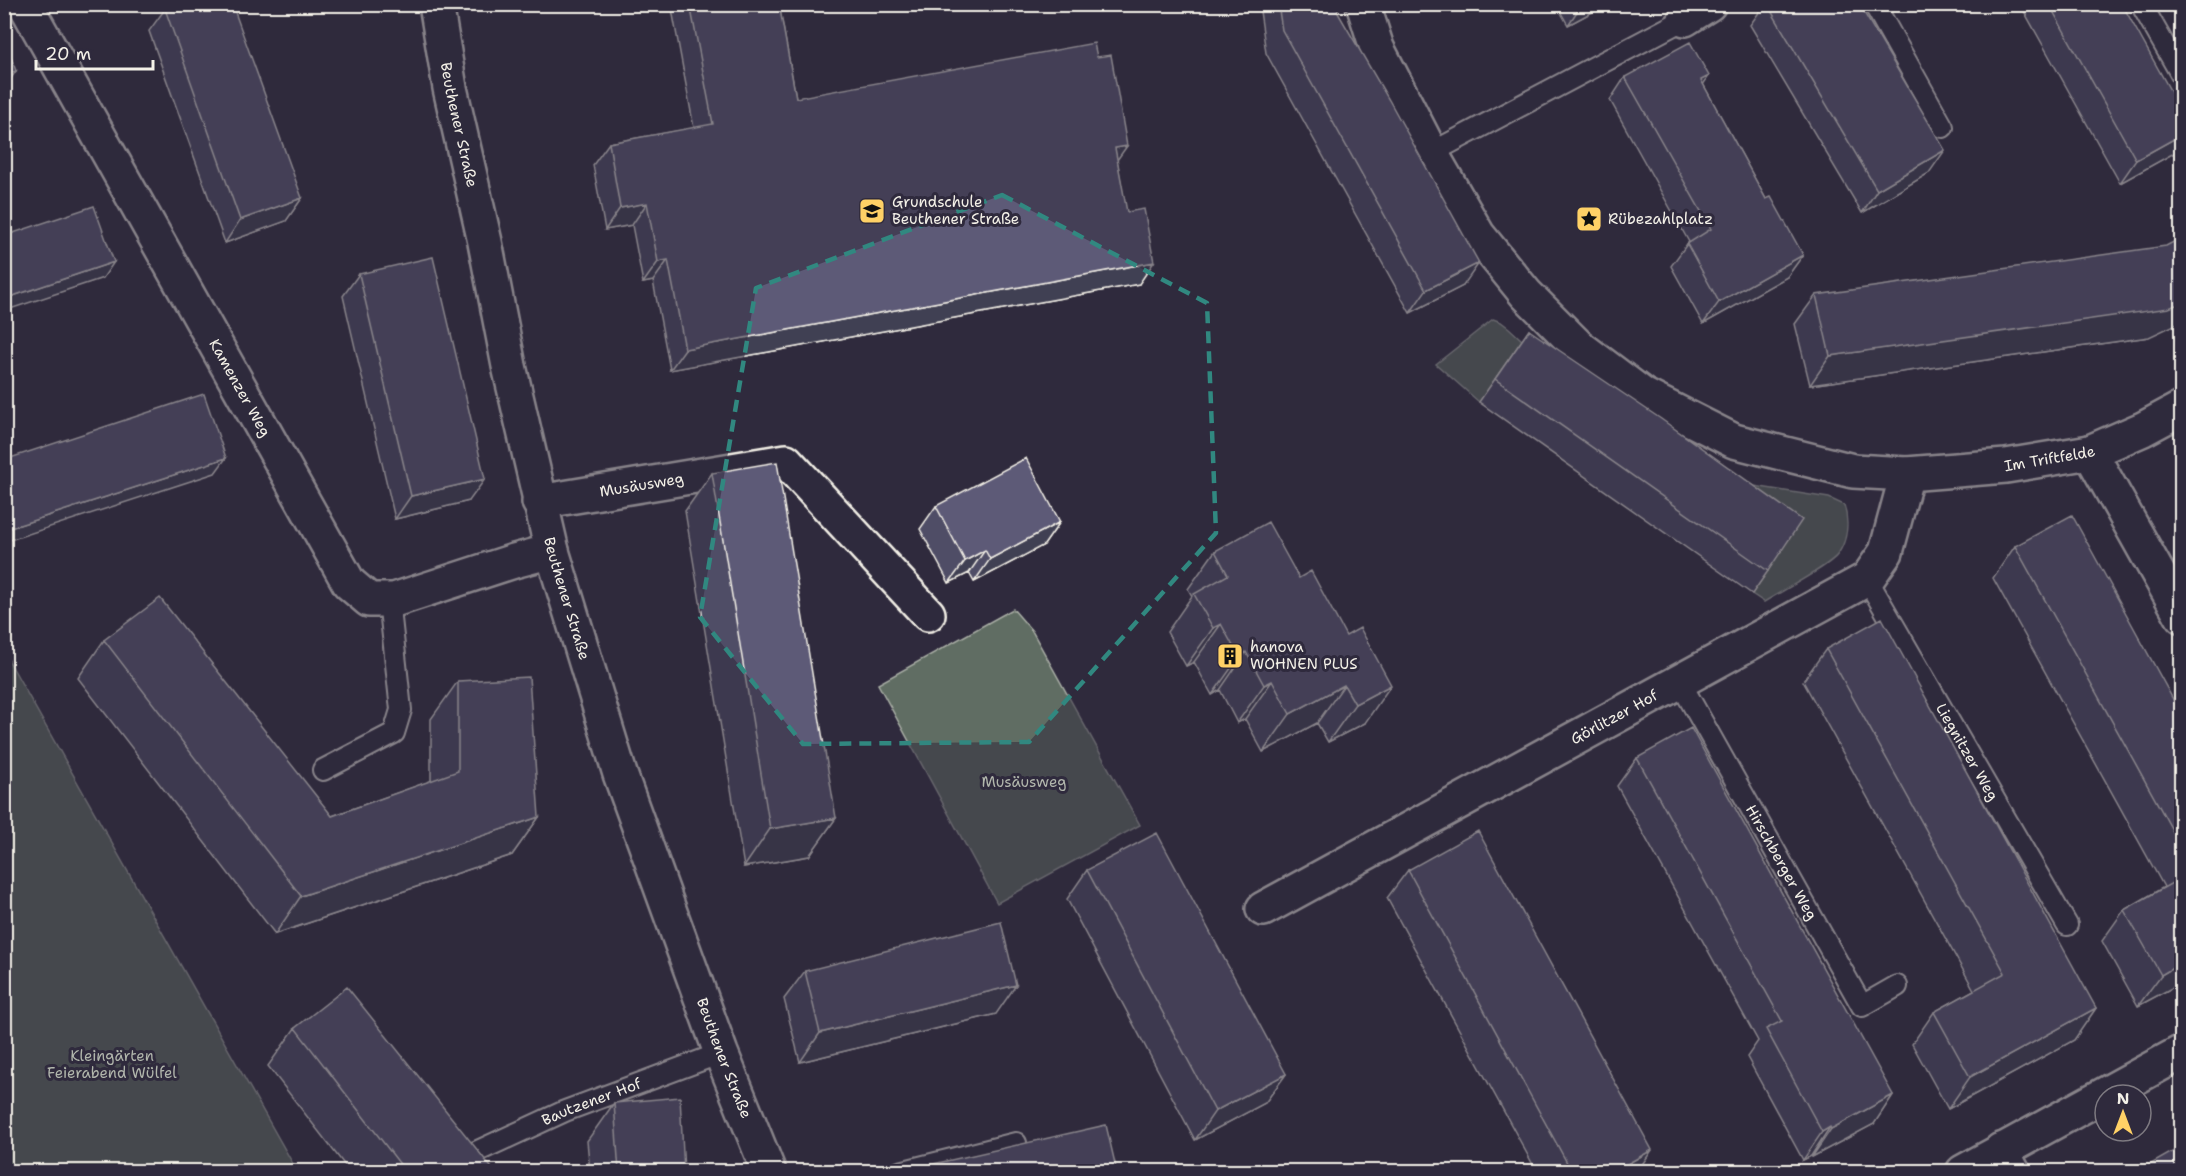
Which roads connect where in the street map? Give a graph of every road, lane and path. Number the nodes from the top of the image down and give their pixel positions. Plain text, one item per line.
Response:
1 (25, 4) edge
2 (436, 4) edge
3 (1363, 4) edge
4 (1874, 4) edge
5 (2141, 4) edge
6 (1697, 12) edge
7 (2181, 76) edge
8 (1942, 127) dead end
9 (1431, 153) junction
10 (2181, 408) edge
11 (2090, 453) junction
12 (1907, 474) junction
13 (539, 502) junction
14 (552, 551) junction
15 (1867, 579) junction
16 (389, 600) junction
17 (928, 614) dead end
18 (2181, 616) edge
19 (1680, 682) junction
20 (323, 770) dead end
21 (1263, 909) dead end
22 (2067, 925) dead end
23 (1898, 986) dead end
24 (2181, 1052) edge
25 (721, 1053) junction
26 (1016, 1143) edge
27 (465, 1157) edge
28 (2007, 1161) edge
29 (770, 1172) edge
30 (900, 1172) edge
31 (1963, 1172) edge

1 - 16 street, Kamenzer Weg
2 - 13 street, Beuthener Straße
3 - 9 street
4 - 8 lane
5 - 7 lane
6 - 9 lane
9 - 12 street
10 - 11 street, Im Triftfelde
11 - 12 street, Im Triftfelde
11 - 18 street
12 - 15 street, Görlitzer Hof
13 - 14 street, Beuthener Straße
13 - 17 street, Musäusweg
14 - 16 street, Kamenzer Weg
14 - 25 street, Beuthener Straße
15 - 19 street, Görlitzer Hof
15 - 22 lane, Liegnitzer Weg
16 - 20 lane
19 - 21 street, Görlitzer Hof
19 - 23 lane, Hirschberger Weg
24 - 28 street
25 - 27 lane, Bautzener Hof
25 - 29 street, Beuthener Straße
26 - 30 lane
28 - 31 street

